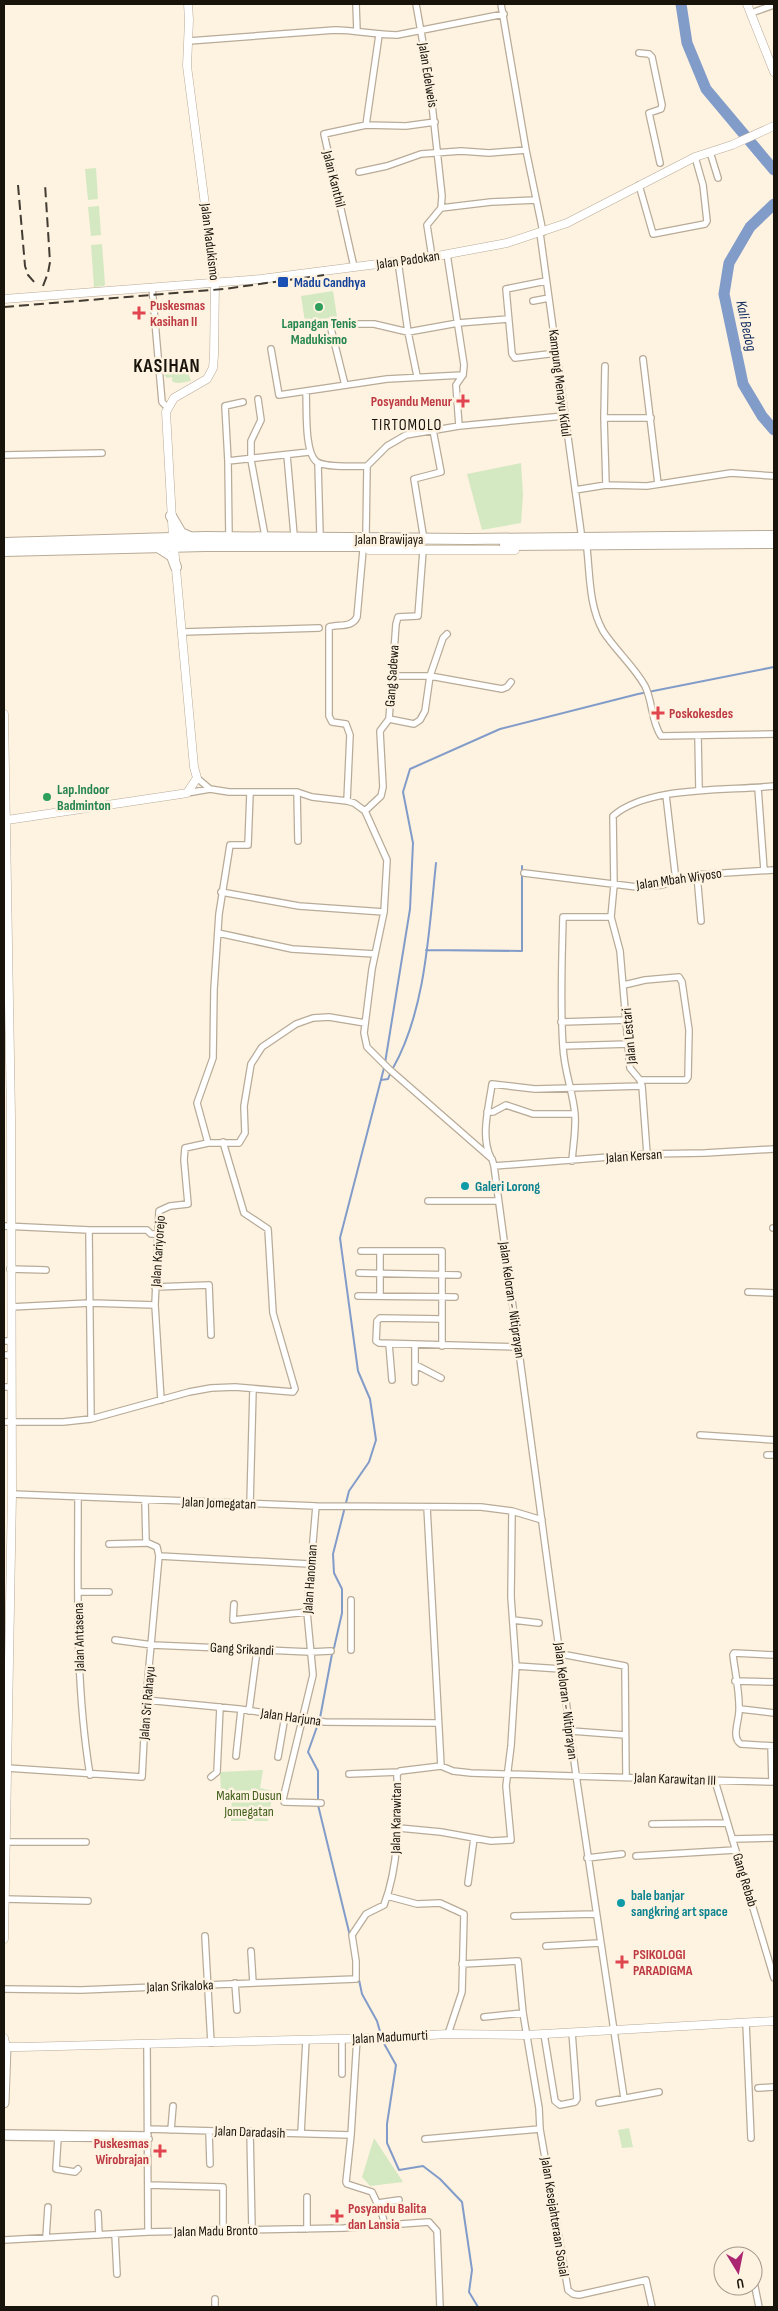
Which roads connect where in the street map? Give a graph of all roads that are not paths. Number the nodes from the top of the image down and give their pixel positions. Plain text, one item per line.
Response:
1 (188, 4) edge
2 (356, 4) edge
3 (416, 4) edge
4 (501, 4) edge
5 (747, 4) edge
6 (774, 5) edge
7 (751, 13) junction
8 (504, 14) junction
9 (357, 31) junction
10 (420, 31) junction
11 (379, 36) junction
12 (189, 42) junction
13 (639, 53) dead end
14 (774, 72) edge
15 (435, 122) junction
16 (366, 125) junction
17 (774, 126) edge
18 (526, 150) junction
19 (710, 152) junction
20 (438, 153) junction
21 (695, 157) junction
22 (661, 169) junction
23 (359, 172) dead end
24 (718, 178) dead end
25 (639, 186) junction
26 (536, 200) junction
27 (441, 208) junction
28 (541, 233) junction
29 (447, 254) junction
30 (432, 256) junction
31 (398, 262) junction
32 (354, 266) junction
33 (215, 282) junction
34 (546, 282) junction
35 (152, 287) junction
36 (549, 298) junction
37 (4, 299) edge
38 (533, 301) dead end
39 (508, 319) junction
40 (458, 323) junction
41 (346, 324) dead end
42 (331, 329) dead end
43 (408, 332) junction
44 (271, 348) dead end
45 (557, 353) junction
46 (643, 360) dead end
47 (605, 366) dead end
48 (463, 375) junction
49 (417, 376) junction
50 (346, 385) junction
51 (306, 392) junction
52 (258, 399) dead end
53 (243, 402) dead end
54 (167, 406) junction
55 (564, 416) junction
56 (604, 418) junction
57 (651, 418) junction
58 (459, 426) junction
59 (433, 430) junction
60 (309, 452) junction
61 (102, 453) dead end
62 (4, 455) edge
63 (287, 455) junction
64 (251, 460) junction
65 (228, 461) junction
66 (318, 463) junction
67 (367, 466) junction
68 (774, 476) edge
69 (658, 484) junction
70 (606, 485) junction
71 (575, 490) junction
72 (171, 516) junction
73 (774, 531) edge
74 (581, 532) junction
75 (366, 534) junction
76 (424, 534) junction
77 (294, 535) junction
78 (320, 535) junction
79 (600, 535) junction
80 (265, 536) junction
81 (774, 536) edge
82 (229, 538) junction
83 (252, 538) junction
84 (4, 542) edge
85 (174, 542) junction
86 (191, 542) junction
87 (156, 543) junction
88 (774, 543) edge
89 (340, 546) junction
90 (774, 547) edge
91 (587, 549) junction
92 (85, 550) junction
93 (363, 550) junction
94 (4, 551) edge
95 (423, 551) junction
96 (4, 557) edge
97 (176, 567) junction
98 (320, 628) dead end
99 (183, 632) junction
100 (447, 634) dead end
101 (391, 676) junction
102 (430, 676) junction
103 (511, 682) dead end
104 (4, 714) edge
105 (389, 719) junction
106 (774, 734) edge
107 (698, 736) junction
108 (197, 778) junction
109 (774, 786) edge
110 (758, 788) junction
111 (210, 789) junction
112 (699, 789) junction
113 (187, 792) junction
114 (297, 792) junction
115 (250, 793) junction
116 (666, 796) junction
117 (347, 801) junction
118 (365, 811) junction
119 (5, 820) edge
120 (298, 841) dead end
121 (764, 870) junction
122 (774, 870) edge
123 (524, 873) dead end
124 (696, 875) junction
125 (676, 881) junction
126 (614, 885) junction
127 (221, 892) junction
128 (384, 912) junction
129 (611, 917) junction
130 (701, 921) dead end
131 (218, 933) junction
132 (375, 954) junction
133 (624, 985) junction
134 (627, 1020) junction
135 (562, 1022) junction
136 (365, 1023) junction
137 (628, 1044) junction
138 (563, 1046) junction
139 (7, 1059) edge
140 (641, 1083) junction
141 (571, 1087) junction
142 (487, 1112) junction
143 (575, 1114) junction
144 (223, 1142) junction
145 (208, 1143) junction
146 (774, 1149) edge
147 (647, 1154) junction
148 (572, 1161) junction
149 (493, 1162) junction
150 (498, 1201) junction
151 (428, 1202) dead end
152 (8, 1226) edge
153 (89, 1230) junction
154 (158, 1234) junction
155 (361, 1251) dead end
156 (380, 1251) junction
157 (7, 1258) edge
158 (10, 1269) junction
159 (46, 1270) dead end
160 (381, 1273) junction
161 (359, 1274) dead end
162 (442, 1274) junction
163 (458, 1275) dead end
164 (7, 1285) edge
165 (155, 1287) junction
166 (748, 1292) dead end
167 (774, 1293) edge
168 (358, 1296) dead end
169 (380, 1296) junction
170 (442, 1296) junction
171 (455, 1297) dead end
172 (90, 1304) junction
173 (8, 1305) edge
174 (155, 1305) junction
175 (442, 1319) junction
176 (211, 1335) dead end
177 (8, 1341) edge
178 (389, 1344) junction
179 (415, 1345) junction
180 (442, 1346) junction
181 (519, 1347) junction
182 (8, 1355) edge
183 (416, 1365) junction
184 (441, 1378) dead end
185 (392, 1380) dead end
186 (415, 1382) dead end
187 (8, 1387) edge
188 (253, 1389) junction
189 (161, 1400) junction
190 (91, 1419) junction
191 (8, 1422) edge
192 (700, 1435) dead end
193 (774, 1440) edge
194 (12, 1494) junction
195 (78, 1498) junction
196 (145, 1501) junction
197 (250, 1504) junction
198 (316, 1506) junction
199 (427, 1507) junction
200 (512, 1511) junction
201 (542, 1520) junction
202 (146, 1543) junction
203 (109, 1544) dead end
204 (159, 1556) junction
205 (310, 1564) junction
206 (78, 1592) junction
207 (109, 1592) dead end
208 (7, 1593) edge
209 (352, 1600) dead end
210 (234, 1604) dead end
211 (307, 1612) junction
212 (513, 1620) junction
213 (539, 1623) dead end
214 (115, 1640) dead end
215 (152, 1645) junction
216 (257, 1650) junction
217 (351, 1650) dead end
218 (331, 1651) dead end
219 (310, 1652) junction
220 (561, 1654) junction
221 (774, 1655) edge
222 (516, 1666) junction
223 (562, 1669) junction
224 (735, 1681) junction
225 (774, 1682) edge
226 (146, 1700) junction
227 (220, 1708) junction
228 (740, 1709) junction
229 (241, 1710) junction
230 (249, 1711) junction
231 (774, 1713) edge
232 (285, 1716) junction
233 (303, 1719) junction
234 (438, 1723) junction
235 (571, 1731) junction
236 (625, 1735) junction
237 (773, 1746) edge
238 (236, 1756) dead end
239 (278, 1757) dead end
240 (441, 1766) junction
241 (7, 1768) junction
242 (398, 1772) junction
243 (349, 1774) dead end
244 (508, 1774) junction
245 (90, 1775) junction
246 (576, 1775) junction
247 (211, 1777) dead end
248 (626, 1777) junction
249 (715, 1781) junction
250 (773, 1782) edge
251 (321, 1803) dead end
252 (728, 1823) junction
253 (652, 1824) dead end
254 (398, 1828) junction
255 (474, 1838) junction
256 (774, 1838) edge
257 (732, 1839) junction
258 (4, 1842) edge
259 (86, 1842) dead end
260 (735, 1850) junction
261 (622, 1854) dead end
262 (636, 1856) dead end
263 (587, 1858) junction
264 (468, 1883) dead end
265 (388, 1896) junction
266 (4, 1900) edge
267 (88, 1901) dead end
268 (596, 1914) junction
269 (514, 1916) dead end
270 (205, 1936) dead end
271 (4, 1939) edge
272 (599, 1943) junction
273 (546, 1946) dead end
274 (766, 1950) junction
275 (774, 1950) edge
276 (250, 1951) dead end
277 (462, 1964) junction
278 (774, 1978) edge
279 (253, 1983) junction
280 (208, 1984) junction
281 (235, 1984) junction
282 (4, 1989) edge
283 (236, 2010) dead end
284 (523, 2013) junction
285 (484, 2017) dead end
286 (774, 2021) edge
287 (746, 2023) junction
288 (612, 2029) junction
289 (572, 2032) junction
290 (448, 2034) junction
291 (544, 2034) junction
292 (526, 2035) junction
293 (357, 2038) junction
294 (342, 2039) junction
295 (306, 2040) junction
296 (211, 2043) junction
297 (147, 2044) junction
298 (4, 2045) edge
299 (342, 2074) dead end
300 (758, 2088) dead end
301 (774, 2088) edge
302 (660, 2092) dead end
303 (624, 2098) junction
304 (4, 2103) edge
305 (599, 2103) dead end
306 (173, 2106) dead end
307 (540, 2129) junction
308 (171, 2130) junction
309 (209, 2131) junction
310 (250, 2131) junction
311 (4, 2132) edge
312 (301, 2133) junction
313 (148, 2135) junction
314 (352, 2135) junction
315 (4, 2137) edge
316 (58, 2138) junction
317 (751, 2138) dead end
318 (425, 2139) dead end
319 (210, 2164) dead end
320 (78, 2169) dead end
321 (148, 2185) junction
322 (307, 2197) dead end
323 (399, 2200) dead end
324 (378, 2203) junction
325 (48, 2206) dead end
326 (98, 2213) dead end
327 (385, 2225) junction
328 (307, 2229) junction
329 (252, 2230) junction
330 (223, 2231) junction
331 (148, 2232) junction
332 (115, 2234) junction
333 (99, 2235) junction
334 (46, 2237) junction
335 (4, 2240) edge
336 (118, 2274) dead end
337 (215, 2298) dead end
338 (215, 2307) edge
339 (440, 2307) edge
340 (652, 2307) edge

1 - 12 street, Jalan Madukismo
2 - 9 street
3 - 10 street
4 - 8 street, Kampung Menayu Kidul
5 - 7 street
6 - 7 street
7 - 14 street
8 - 10 street
8 - 18 street, Kampung Menayu Kidul
9 - 11 street, Jalan Edelweis
9 - 12 street, Jalan Edelweis
10 - 11 street, Jalan Edelweis
10 - 15 street, Jalan Edelweis
11 - 16 street
12 - 33 street, Jalan Madukismo
13 - 22 street
15 - 16 street, Jalan Kanthil
15 - 20 street, Jalan Edelweis
16 - 32 street, Jalan Kanthil
17 - 19 street, Jalan Padokan
18 - 20 street
18 - 26 street, Kampung Menayu Kidul
19 - 21 street, Jalan Padokan
19 - 24 street
20 - 23 street
20 - 27 street, Jalan Edelweis
21 - 22 street, Jalan Padokan
21 - 25 street
22 - 25 street, Jalan Padokan
25 - 28 street, Jalan Padokan
26 - 27 street
26 - 28 street, Kampung Menayu Kidul
27 - 30 street
28 - 29 street, Jalan Padokan
28 - 34 street, Kampung Menayu Kidul
29 - 30 street, Jalan Padokan
29 - 40 street
30 - 31 street, Jalan Padokan
31 - 32 street, Jalan Padokan
31 - 43 street
32 - 33 street, Jalan Padokan
33 - 35 street, Jalan Padokan
33 - 54 street, Jalan Madukismo
34 - 36 street, Kampung Menayu Kidul
34 - 39 street
35 - 37 street, Jalan Padokan
35 - 54 street
36 - 38 street
36 - 45 street, Kampung Menayu Kidul
39 - 40 street
39 - 45 street
40 - 43 street
40 - 48 street
41 - 43 street
42 - 50 street
43 - 49 street
44 - 51 street
45 - 55 street, Kampung Menayu Kidul
46 - 57 street
47 - 56 street
48 - 49 street
48 - 58 street
49 - 50 street
50 - 51 street
51 - 60 street
52 - 64 street
53 - 65 street
54 - 72 street
55 - 58 street
55 - 71 street, Kampung Menayu Kidul
56 - 57 street
56 - 70 street
57 - 69 street
58 - 59 street
59 - 67 street
59 - 76 street
60 - 63 street
60 - 66 street
61 - 62 street
63 - 64 street
63 - 77 street
64 - 65 street
64 - 80 street
65 - 82 street
66 - 67 street
66 - 78 street
67 - 75 street
68 - 69 street
69 - 70 street
70 - 71 street
71 - 74 street, Kampung Menayu Kidul
72 - 85 street
72 - 86 highway
72 - 87 highway
73 - 79 highway
74 - 76 highway
74 - 79 highway
75 - 76 highway
75 - 78 highway
77 - 78 highway
77 - 80 highway
79 - 81 highway, Jalan Brawijaya
79 - 83 highway, Jalan Brawijaya
80 - 83 highway
82 - 83 highway, Jalan Brawijaya
82 - 86 highway, Jalan Brawijaya
84 - 87 highway, Jalan Brawijaya
85 - 86 highway, Jalan Brawijaya
85 - 87 highway, Jalan Brawijaya
85 - 97 street
86 - 89 highway, Jalan Brawijaya
86 - 97 highway
87 - 92 highway, Jalan Brawijaya
87 - 97 highway
88 - 89 highway, Jalan Brawijaya
89 - 93 street
90 - 91 street
91 - 95 street
91 - 107 street
92 - 94 highway, Jalan Brawijaya
92 - 96 highway
93 - 95 street
93 - 117 street
95 - 101 street, Gang Sadewa
97 - 99 street
98 - 99 street
99 - 108 street
100 - 102 street
101 - 102 street
101 - 105 street, Gang Sadewa
102 - 103 street
102 - 105 street
104 - 119 street
105 - 118 street, Gang Sadewa
106 - 107 street
107 - 112 street
108 - 111 street
108 - 113 street
109 - 110 street
110 - 112 street
110 - 121 street
111 - 113 street
111 - 115 street
112 - 116 street
113 - 119 street
114 - 115 street
114 - 117 street
114 - 120 street
115 - 127 street
116 - 125 street
116 - 126 street
117 - 118 street
118 - 128 street
119 - 139 street
121 - 122 street, Jalan Mbah Wiyoso
121 - 124 street, Jalan Mbah Wiyoso
123 - 126 street, Jalan Mbah Wiyoso
124 - 125 street, Jalan Mbah Wiyoso
124 - 130 street
125 - 126 street, Jalan Mbah Wiyoso
126 - 129 street
127 - 128 street
127 - 131 street
128 - 132 street
129 - 133 street, Jalan Lestari
129 - 135 street
131 - 132 street
131 - 145 street
132 - 136 street
133 - 134 street, Jalan Lestari
133 - 140 street
134 - 135 street
134 - 137 street, Jalan Lestari
135 - 138 street
136 - 144 street
136 - 149 street
137 - 138 street
137 - 140 street, Jalan Lestari
138 - 141 street
139 - 152 street
140 - 141 street
140 - 147 street, Jalan Lestari
141 - 142 street, Jalan Keloran - Nitiprayan
141 - 143 street
142 - 143 street
142 - 149 street, Jalan Keloran - Nitiprayan
143 - 148 street
144 - 145 street
144 - 188 street
145 - 154 street, Jalan Kariyorejo
146 - 147 street, Jalan Kersan
147 - 148 street, Jalan Kersan
148 - 149 street, Jalan Kersan
149 - 150 street, Jalan Keloran - Nitiprayan
150 - 151 street
150 - 181 street, Jalan Keloran - Nitiprayan
152 - 153 street
152 - 157 street
153 - 154 street
153 - 172 street
154 - 165 street, Jalan Kariyorejo
155 - 156 street
156 - 160 street
156 - 162 street
157 - 158 street
158 - 159 street
158 - 164 street
160 - 161 street
160 - 162 street
160 - 169 street
162 - 163 street
162 - 170 street
164 - 173 street
165 - 174 street, Jalan Kariyorejo
165 - 176 street
166 - 167 street
168 - 169 street
169 - 170 street
170 - 171 street
170 - 175 street
172 - 173 street, Jalan Kariyorejo
172 - 174 street, Jalan Kariyorejo
172 - 190 street
173 - 177 street
174 - 189 street
175 - 178 street
175 - 180 street
177 - 182 street
178 - 179 street
178 - 185 street
179 - 180 street
179 - 183 street
180 - 181 street
181 - 201 street, Jalan Keloran - Nitiprayan
182 - 187 street
183 - 184 street
183 - 186 street
187 - 191 street
188 - 189 street
188 - 197 street
189 - 190 street
190 - 191 street
191 - 194 street
192 - 193 street
194 - 195 street, Jalan Jomegatan
194 - 208 street
195 - 196 street, Jalan Jomegatan
195 - 206 street, Jalan Antasena
196 - 197 street, Jalan Jomegatan
196 - 202 street
197 - 198 street, Jalan Jomegatan
198 - 199 street, Jalan Jomegatan
198 - 205 street, Jalan Hanoman
199 - 200 street, Jalan Jomegatan
199 - 234 street
200 - 201 street, Jalan Jomegatan
200 - 212 street
201 - 220 street, Jalan Keloran - Nitiprayan
202 - 203 street
202 - 204 street
204 - 205 street
204 - 215 street, Jalan Sri Rahayu
205 - 211 street, Jalan Hanoman
206 - 207 street
206 - 245 street, Jalan Antasena
208 - 241 street
209 - 217 street
210 - 211 street
211 - 219 street, Jalan Hanoman
212 - 213 street
212 - 222 street
214 - 215 street, Gang Srikandi
215 - 216 street, Gang Srikandi
215 - 226 street, Jalan Sri Rahayu
216 - 219 street, Gang Srikandi
216 - 230 street
218 - 219 street, Gang Srikandi
219 - 233 street, Jalan Hanoman
220 - 223 street, Jalan Keloran - Nitiprayan
220 - 236 street
221 - 224 street
222 - 223 street
222 - 244 street
223 - 235 street, Jalan Keloran - Nitiprayan
224 - 225 street
224 - 228 street
226 - 227 street, Jalan Harjuna
226 - 245 street, Jalan Sri Rahayu
227 - 229 street, Jalan Harjuna
227 - 247 street
228 - 231 street
228 - 237 street
229 - 230 street, Jalan Harjuna
229 - 238 street
230 - 232 street, Jalan Harjuna
232 - 233 street, Jalan Harjuna
232 - 239 street
233 - 234 street, Jalan Harjuna
233 - 251 street, Jalan Hanoman
234 - 240 street
235 - 236 street
235 - 246 street, Jalan Keloran - Nitiprayan
236 - 248 street
237 - 250 street
240 - 242 street, Jalan Karawitan
240 - 244 street, Jalan Karawitan
241 - 245 street, Jalan Sri Rahayu
241 - 258 street
242 - 243 street
242 - 254 street, Jalan Karawitan
244 - 246 street, Jalan Karawitan
244 - 255 street
246 - 248 street, Jalan Karawitan III
246 - 263 street, Jalan Keloran - Nitiprayan
248 - 249 street, Jalan Karawitan III
249 - 250 street, Jalan Karawitan III
249 - 252 street, Gang Rebab
252 - 253 street
252 - 257 street, Gang Rebab
254 - 255 street
254 - 265 street, Jalan Karawitan
255 - 264 street
256 - 257 street
257 - 260 street, Gang Rebab
258 - 259 street
258 - 266 street
260 - 262 street
260 - 274 street, Gang Rebab
261 - 263 street
263 - 268 street, Jalan Keloran - Nitiprayan
265 - 277 street
265 - 279 street, Jalan Srikaloka
266 - 267 street
266 - 271 street
268 - 269 street
268 - 272 street, Jalan Keloran - Nitiprayan
270 - 280 street
272 - 273 street
272 - 288 street, Jalan Keloran - Nitiprayan
274 - 275 street
274 - 278 street, Gang Rebab
276 - 279 street
277 - 284 street, Jalan Kesejahteraan Sosial
277 - 290 street
279 - 281 street, Jalan Srikaloka
280 - 281 street, Jalan Srikaloka
280 - 282 street, Jalan Srikaloka
280 - 296 street
281 - 283 street
284 - 285 street
284 - 292 street, Jalan Kesejahteraan Sosial
286 - 287 street, Jalan Madumurti
287 - 288 street, Jalan Madumurti
287 - 317 street
288 - 289 street, Jalan Madumurti
288 - 303 street, Jalan Keloran - Nitiprayan
289 - 291 street, Jalan Madumurti
289 - 291 street
290 - 292 street, Jalan Madumurti
290 - 293 street, Jalan Madumurti
291 - 292 street, Jalan Madumurti
292 - 307 street, Jalan Kesejahteraan Sosial
293 - 294 street, Jalan Madumurti
293 - 314 street
294 - 295 street, Jalan Madumurti
294 - 299 street
295 - 296 street, Jalan Madumurti
295 - 312 street
296 - 297 street, Jalan Madumurti
297 - 298 street, Jalan Madumurti
297 - 313 street
298 - 304 main road
300 - 301 street
302 - 303 street
303 - 305 street
306 - 308 street
307 - 318 street
307 - 340 street, Jalan Kesejahteraan Sosial
308 - 309 street, Jalan Daradasih
308 - 313 street, Jalan Daradasih
309 - 310 street, Jalan Daradasih
309 - 319 street
310 - 312 street, Jalan Daradasih
310 - 329 street
311 - 313 street, Jalan Daradasih
312 - 314 street, Jalan Daradasih
313 - 316 street, Jalan Daradasih
313 - 321 street
314 - 324 street
315 - 316 street, Jalan Daradasih
316 - 320 street
321 - 330 street
321 - 331 street
322 - 328 street
323 - 324 street
324 - 327 street
325 - 334 street
326 - 333 street
327 - 328 street, Jalan Madu Bronto
327 - 339 street, Jalan Madu Bronto
328 - 329 street, Jalan Madu Bronto
329 - 330 street, Jalan Madu Bronto
330 - 331 street, Jalan Madu Bronto
331 - 332 street, Jalan Madu Bronto
332 - 333 street, Jalan Madu Bronto
332 - 336 street
333 - 334 street, Jalan Madu Bronto
334 - 335 street, Jalan Madu Bronto
337 - 338 street

